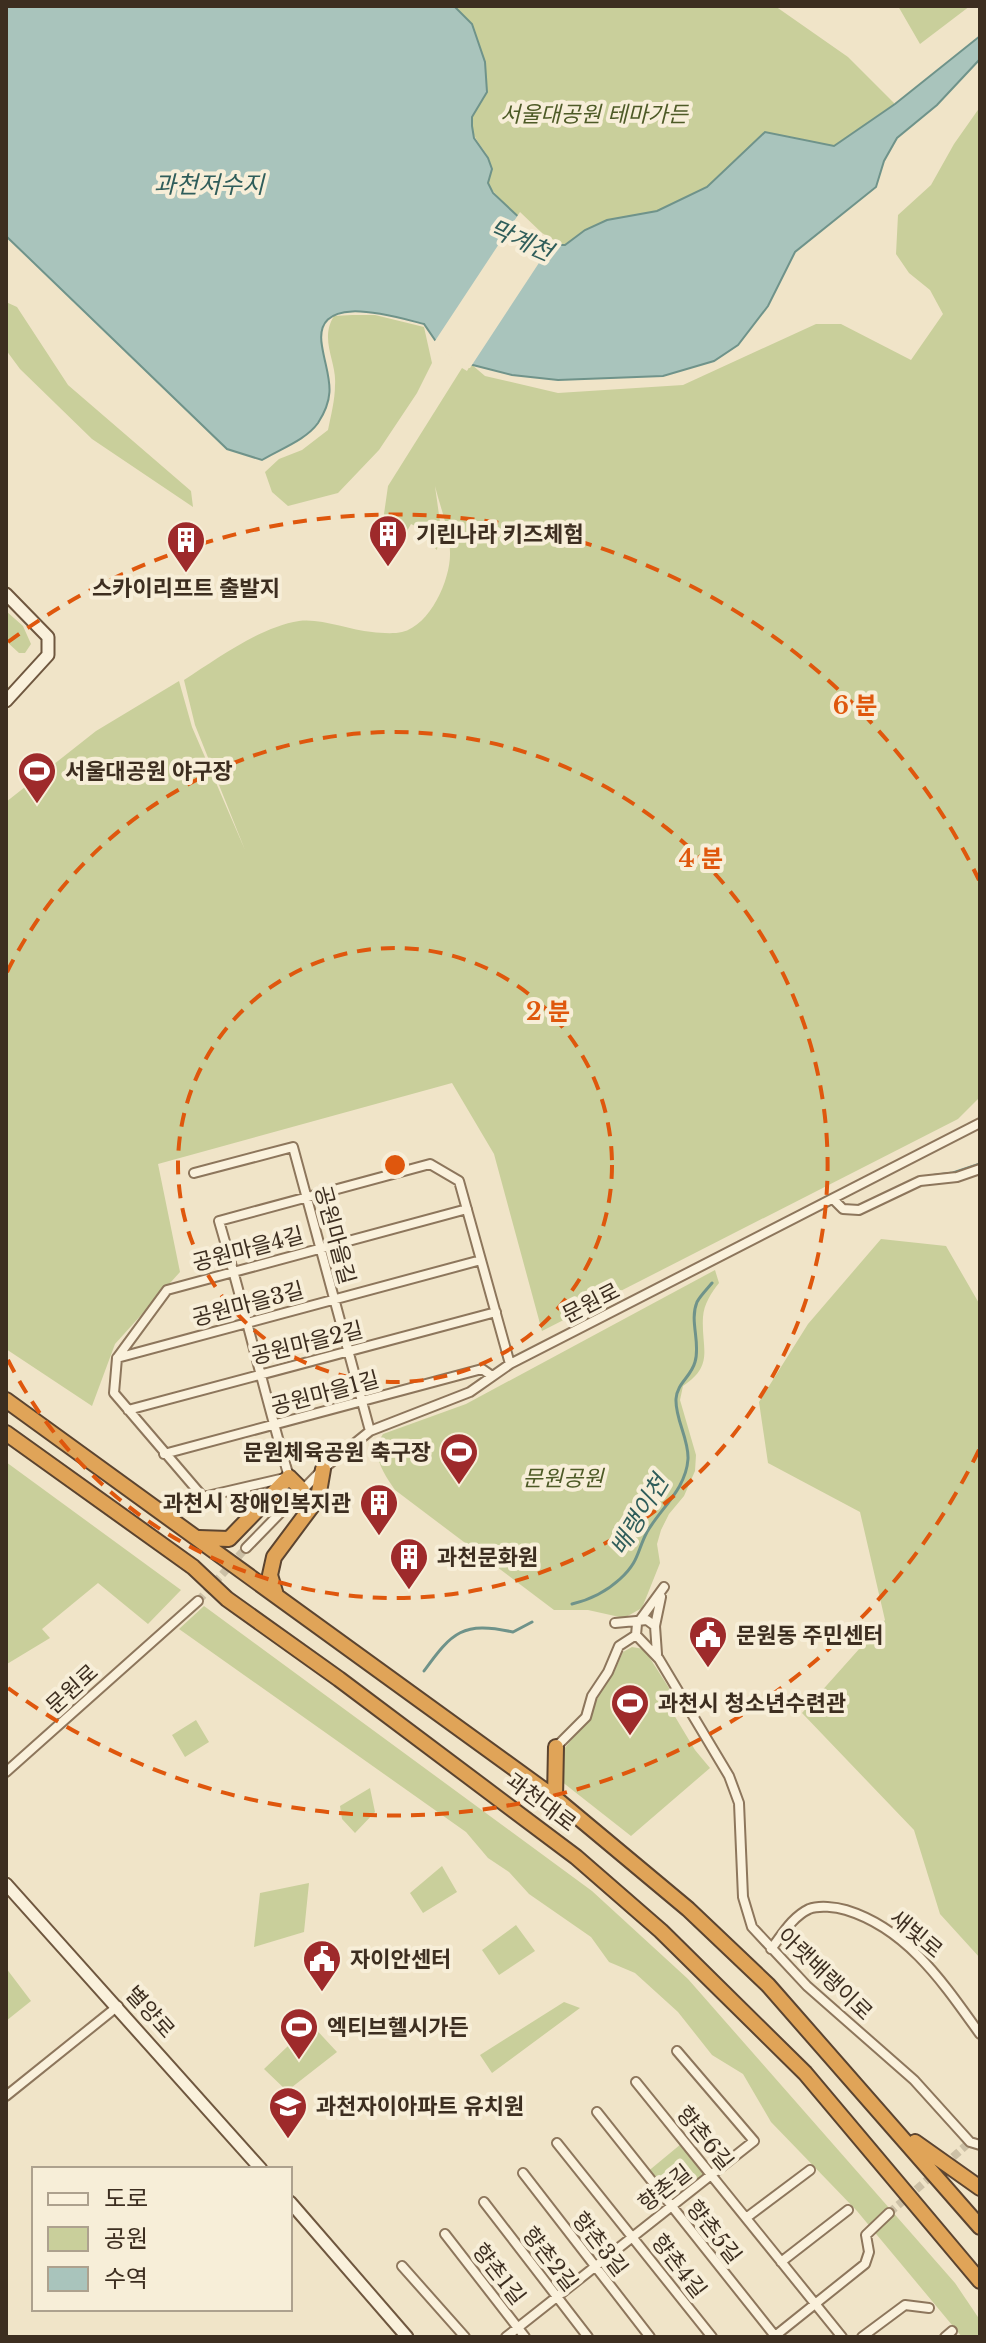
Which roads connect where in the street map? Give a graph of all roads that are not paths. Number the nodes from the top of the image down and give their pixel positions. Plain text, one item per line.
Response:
1 (6, 594) edge
2 (6, 701) edge
3 (980, 1123) edge
4 (980, 1169) edge
5 (194, 1173) dead end
6 (306, 1198) junction
7 (833, 1199) junction
8 (467, 1209) junction
9 (320, 1249) junction
10 (481, 1260) junction
11 (234, 1272) junction
12 (334, 1299) junction
13 (496, 1312) junction
14 (246, 1323) junction
15 (348, 1352) junction
16 (117, 1358) junction
17 (510, 1364) junction
18 (261, 1373) junction
19 (492, 1376) junction
20 (6, 1400) edge
21 (362, 1401) junction
22 (128, 1410) junction
23 (274, 1425) junction
24 (370, 1431) junction
25 (6, 1433) edge
26 (164, 1454) junction
27 (323, 1469) junction
28 (289, 1477) junction
29 (302, 1490) junction
30 (198, 1538) junction
31 (246, 1548) tunnel mouth
32 (277, 1595) junction
33 (198, 1601) tunnel mouth
34 (641, 1621) junction
35 (655, 1630) junction
36 (638, 1636) junction
37 (659, 1659) junction
38 (556, 1747) joint
39 (6, 1772) edge
40 (555, 1798) junction
41 (6, 1884) edge
42 (771, 1949) junction
43 (118, 2006) junction
44 (980, 2034) edge
45 (677, 2051) dead end
46 (636, 2082) dead end
47 (6, 2096) edge
48 (597, 2112) dead end
49 (895, 2127) junction
50 (557, 2143) dead end
51 (980, 2145) edge
52 (259, 2167) edge
53 (810, 2170) dead end
54 (523, 2173) dead end
55 (711, 2175) junction
56 (980, 2188) edge
57 (484, 2202) dead end
58 (292, 2204) edge
59 (671, 2206) junction
60 (848, 2210) dead end
61 (889, 2213) tunnel mouth
62 (746, 2218) junction
63 (980, 2227) edge
64 (445, 2234) dead end
65 (633, 2236) junction
66 (781, 2262) junction
67 (402, 2266) dead end
68 (594, 2267) junction
69 (980, 2281) edge
70 (556, 2297) junction
71 (814, 2303) junction
72 (929, 2308) dead end
73 (518, 2327) junction
74 (775, 2336) edge
75 (407, 2337) edge
76 (465, 2337) edge
77 (506, 2337) edge
78 (525, 2337) edge
79 (588, 2337) edge
80 (650, 2337) edge
81 (712, 2337) edge
82 (842, 2337) edge
83 (862, 2337) edge

1 - 2 street
3 - 7 street, 문원로
4 - 7 street
5 - 6 street, 공원마을길
6 - 8 street
6 - 9 street, 공원마을길
6 - 11 street
7 - 17 street, 문원로
8 - 9 street, 공원마을4길
8 - 10 street
9 - 11 street, 공원마을4길
9 - 12 street, 공원마을길
10 - 12 street, 공원마을3길
10 - 13 street
11 - 14 street
11 - 16 street, 공원마을4길
12 - 14 street, 공원마을3길
12 - 15 street, 공원마을길
13 - 15 street, 공원마을2길
13 - 17 street
14 - 16 street, 공원마을3길
14 - 18 street
15 - 18 street, 공원마을2길
15 - 21 street, 공원마을길
16 - 22 street
17 - 19 street, 문원로
18 - 22 street, 공원마을2길
18 - 23 street
19 - 21 street, 공원마을1길
19 - 24 street, 문원로
20 - 30 highway, 과천대로
21 - 23 street, 공원마을1길
21 - 24 street, 공원마을길
22 - 26 street
23 - 26 street, 공원마을1길
23 - 28 street
24 - 27 street, 문원로
25 - 69 highway, 과천대로
26 - 28 street
27 - 29 street, 문원로
27 - 32 highway
28 - 29 highway
28 - 30 highway
29 - 31 street, 문원로
30 - 32 highway, 과천대로
32 - 40 highway, 과천대로
33 - 39 street, 문원로
34 - 35 street
34 - 35 street
34 - 36 street
34 - 36 street
35 - 36 street
35 - 37 street
36 - 37 street
36 - 38 street
37 - 42 street, 아랫배랭이로
38 - 40 highway
40 - 49 highway, 과천대로
41 - 43 street, 별양로
42 - 44 street, 새빛로
42 - 51 street, 아랫배랭이로
43 - 47 street
43 - 52 street, 별양로
45 - 55 street, 향촌길
46 - 55 street, 향촌6길
48 - 59 street, 향촌5길
49 - 56 highway
49 - 63 highway, 과천대로
50 - 65 street, 향촌4길
53 - 62 street
54 - 68 street, 향촌3길
55 - 59 street, 향촌길
55 - 62 street, 향촌6길
57 - 70 street, 향촌2길
58 - 75 street
59 - 65 street, 향촌길
59 - 74 street, 향촌5길
60 - 66 street
61 - 71 street
62 - 66 street, 향촌6길
64 - 73 street, 향촌1길
65 - 68 street, 향촌길
65 - 81 street, 향촌4길
66 - 71 street, 향촌6길
67 - 76 street
68 - 70 street, 향촌길
68 - 80 street, 향촌3길
70 - 73 street, 향촌길
70 - 79 street, 향촌2길
71 - 74 street
71 - 82 street, 향촌6길
72 - 83 street
73 - 77 street, 향촌길
73 - 78 street, 향촌1길

